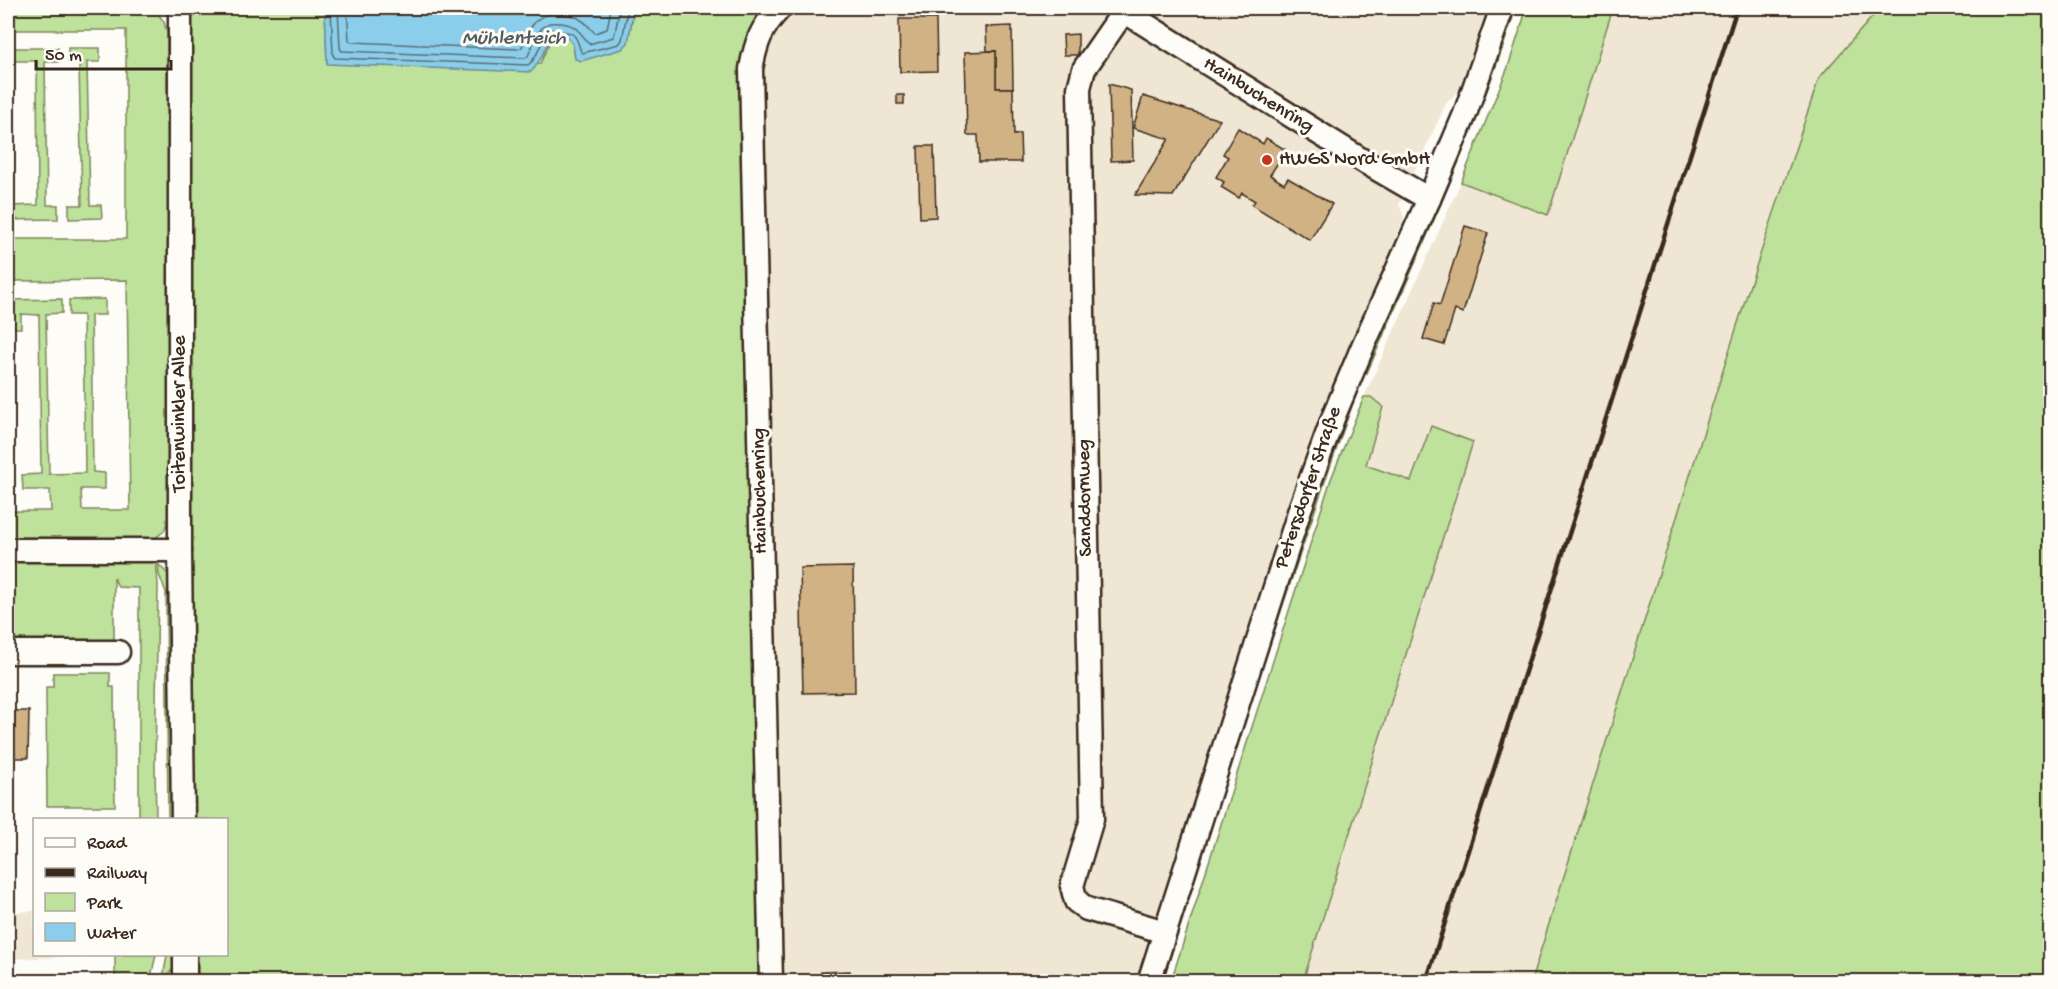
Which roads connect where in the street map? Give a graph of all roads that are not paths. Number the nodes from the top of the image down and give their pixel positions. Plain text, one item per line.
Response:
1 (180, 8) edge
2 (780, 8) edge
3 (1502, 8) edge
4 (1122, 9) edge
5 (1429, 199) junction
6 (8, 550) edge
7 (180, 550) junction
8 (8, 652) edge
9 (118, 652) dead end
10 (183, 818) edge
11 (1165, 932) junction
12 (185, 956) edge
13 (185, 981) edge
14 (771, 981) edge
15 (1149, 981) edge

1 - 7 street, Toitenwinkler Allee
2 - 14 street, Hainbuchenring
3 - 5 street, Petersdorfer Straße
4 - 5 street, Hainbuchenring
4 - 11 street, Sanddornweg
5 - 11 street, Petersdorfer Straße
6 - 7 street
7 - 10 street, Toitenwinkler Allee
8 - 9 street
11 - 15 street, Petersdorfer Straße
12 - 13 street

